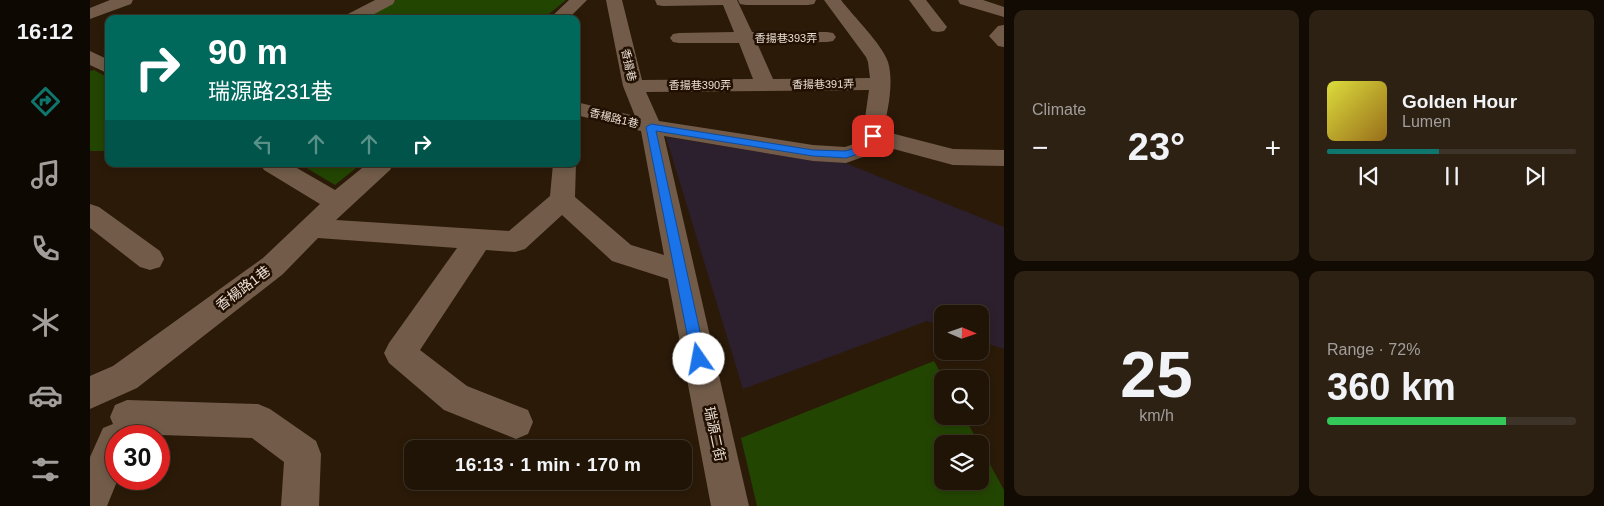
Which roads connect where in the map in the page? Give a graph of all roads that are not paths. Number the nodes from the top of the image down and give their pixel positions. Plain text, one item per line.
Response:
1 (125, 0) edge
2 (387, 0) edge
3 (579, 0) edge
4 (614, 0) edge
5 (727, 0) edge
6 (746, 0) edge
7 (808, 0) edge
8 (832, 0) edge
9 (918, 0) edge
10 (966, 0) edge
11 (663, 1) edge
12 (1004, 12) edge
13 (90, 14) edge
14 (359, 15) edge
15 (562, 15) edge
16 (938, 26) dead end
17 (1004, 30) edge
18 (827, 37) dead end
19 (679, 38) dead end
20 (746, 38) junction
21 (1004, 42) edge
22 (90, 57) edge
23 (105, 66) edge
24 (879, 84) junction
25 (766, 85) junction
26 (633, 86) junction
27 (580, 109) edge
28 (651, 127) junction
29 (873, 136) junction
30 (1004, 158) edge
31 (277, 167) edge
32 (379, 167) edge
33 (565, 167) edge
34 (562, 200) junction
35 (337, 203) junction
36 (90, 214) edge
37 (312, 228) junction
38 (479, 239) junction
39 (150, 259) dead end
40 (680, 271) junction
41 (125, 377) junction
42 (90, 392) edge
43 (516, 422) dead end
44 (122, 425) edge
45 (170, 428) edge
46 (105, 467) edge
47 (90, 500) edge
48 (300, 506) edge
49 (730, 506) edge

1 - 13 street
2 - 14 street
3 - 15 street
4 - 26 street, 香揚巷
5 - 11 street
5 - 20 street
6 - 7 street
8 - 24 street
9 - 16 street
10 - 12 street
17 - 21 street
18 - 20 street, 香揚巷393弄
19 - 20 street, 香揚巷393弄
20 - 25 street
22 - 23 street
24 - 25 street, 香揚巷391弄
24 - 29 street
25 - 26 street, 香揚巷390弄
26 - 28 street, 香揚巷
27 - 28 street, 香楊路1巷
28 - 29 street, 香楊路1巷
28 - 40 street, 瑞源二街
29 - 30 street
31 - 35 street
32 - 35 street, 香楊路1巷
33 - 34 street
34 - 38 street
34 - 40 street
35 - 37 street, 香楊路1巷
36 - 39 street
37 - 38 street
37 - 41 street, 香楊路1巷
38 - 43 street
40 - 49 street, 瑞源二街
41 - 42 street, 香楊路1巷
41 - 44 street
45 - 48 street
46 - 47 street

